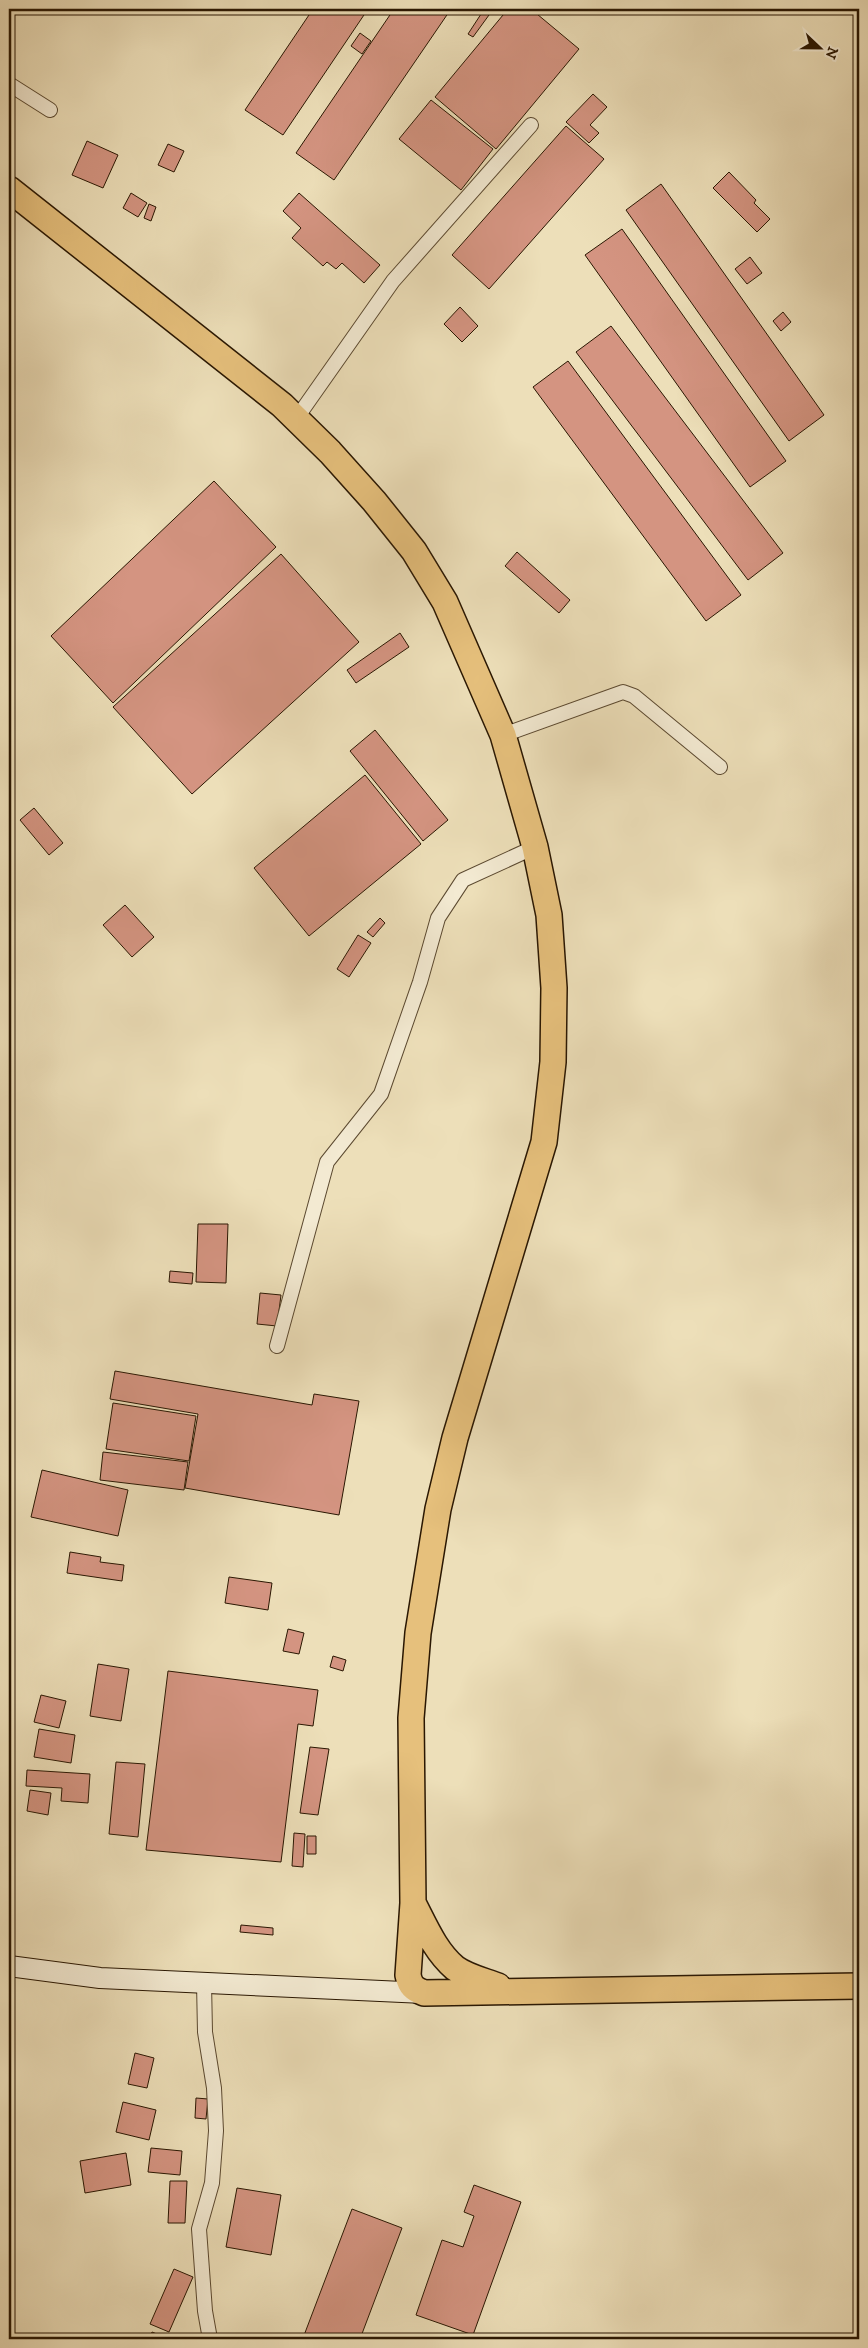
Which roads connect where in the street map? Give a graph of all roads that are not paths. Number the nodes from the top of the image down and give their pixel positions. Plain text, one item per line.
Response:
1 (9, 84) edge
2 (50, 110) dead end
3 (531, 125) dead end
4 (9, 189) edge
5 (296, 419) junction
6 (503, 734) junction
7 (720, 767) dead end
8 (535, 847) junction
9 (277, 1346) dead end
10 (413, 1903) junction
11 (9, 1966) edge
12 (204, 1983) junction
13 (859, 1986) edge
14 (510, 1990) junction
15 (424, 1993) junction
16 (210, 2339) edge

1 - 2 street
3 - 5 street
4 - 5 highway
5 - 6 highway
6 - 7 street
6 - 8 highway
8 - 9 street
8 - 10 highway
10 - 14 highway
10 - 15 highway
11 - 12 main road
12 - 15 main road
12 - 16 street
13 - 14 highway
14 - 15 highway

